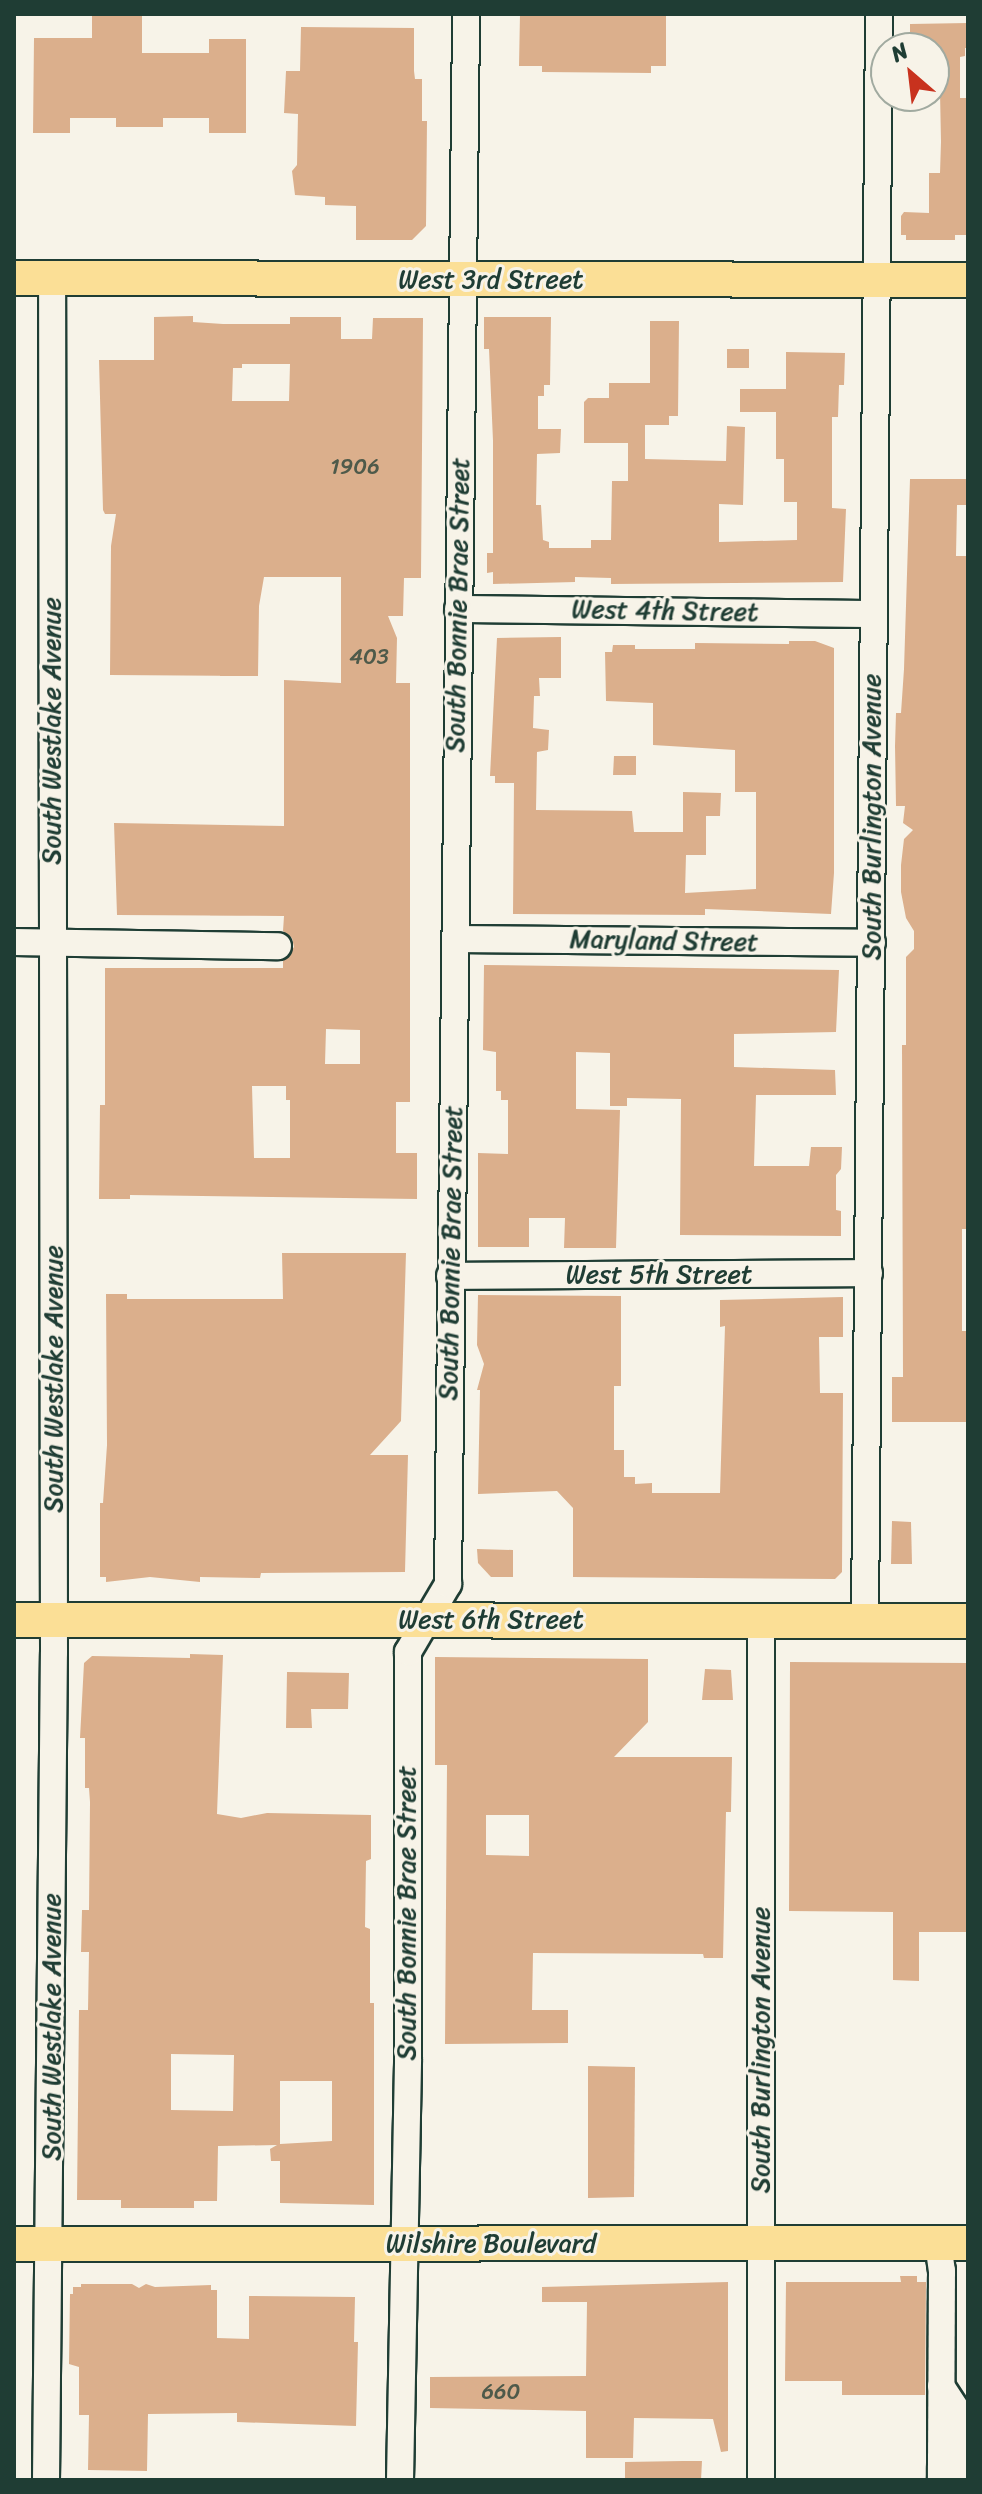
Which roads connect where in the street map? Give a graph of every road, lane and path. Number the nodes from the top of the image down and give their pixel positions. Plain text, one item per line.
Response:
1 (466, 14) edge
2 (879, 14) edge
3 (14, 278) edge
4 (52, 279) junction
5 (461, 280) junction
6 (968, 280) edge
7 (878, 282) junction
8 (458, 609) junction
9 (873, 614) junction
10 (455, 939) junction
11 (14, 942) edge
12 (52, 942) junction
13 (872, 943) junction
14 (278, 946) dead end
15 (869, 1273) junction
16 (450, 1276) junction
17 (14, 1620) edge
18 (54, 1620) junction
19 (427, 1620) junction
20 (761, 1620) junction
21 (865, 1620) junction
22 (968, 1621) edge
23 (953, 2243) edge
24 (14, 2244) edge
25 (50, 2244) junction
26 (404, 2244) junction
27 (760, 2244) junction
28 (941, 2386) junction
29 (46, 2480) edge
30 (400, 2480) edge
31 (761, 2480) edge
32 (941, 2480) edge
33 (963, 2480) edge

1 - 5 street, South Bonnie Brae Street
2 - 7 street, South Burlington Avenue
3 - 4 main road, West 3rd Street
4 - 5 main road, West 3rd Street
4 - 12 street, South Westlake Avenue
5 - 7 main road, West 3rd Street
5 - 8 street, South Bonnie Brae Street
6 - 7 main road, West 3rd Street
7 - 9 street, South Burlington Avenue
8 - 9 street, West 4th Street
8 - 10 street, South Bonnie Brae Street
9 - 13 street, South Burlington Avenue
10 - 13 street, Maryland Street
10 - 16 street, South Bonnie Brae Street
11 - 12 street
12 - 14 street
12 - 18 street, South Westlake Avenue
13 - 15 street, South Burlington Avenue
15 - 16 street, West 5th Street
15 - 21 street, South Burlington Avenue
16 - 19 street, South Bonnie Brae Street
17 - 18 main road, West 6th Street
18 - 19 main road, West 6th Street
18 - 25 street, South Westlake Avenue
19 - 20 main road, West 6th Street
19 - 26 street, South Bonnie Brae Street
20 - 21 main road, West 6th Street
20 - 27 street, South Burlington Avenue
21 - 22 main road, West 6th Street
23 - 27 main road, Wilshire Boulevard
23 - 28 street
24 - 25 main road, Wilshire Boulevard
25 - 26 main road, Wilshire Boulevard
25 - 29 street, South Westlake Avenue
26 - 27 main road, Wilshire Boulevard
26 - 30 street, South Bonnie Brae Street
27 - 31 street, South Burlington Avenue
28 - 32 street
28 - 33 street

